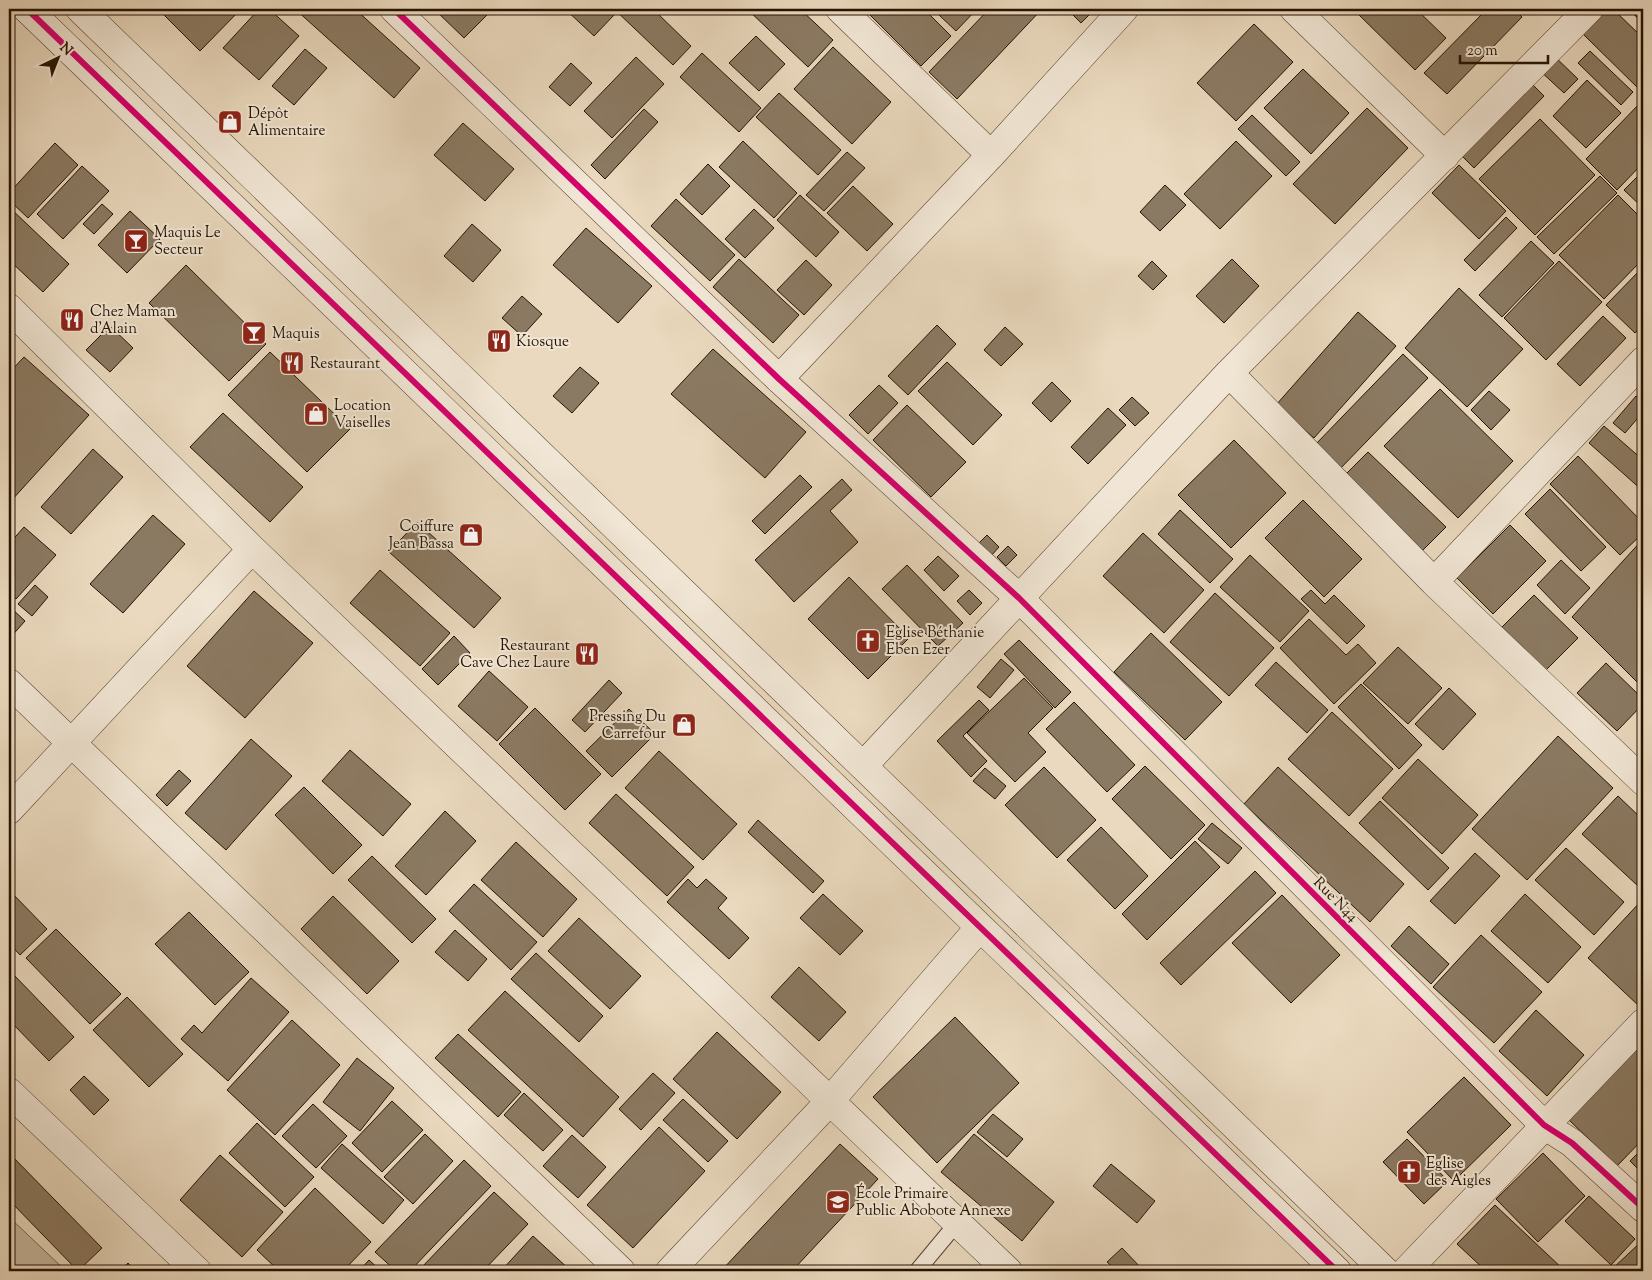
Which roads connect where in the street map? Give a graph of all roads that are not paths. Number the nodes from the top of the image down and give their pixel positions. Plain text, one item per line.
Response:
1 (26, 9) edge
2 (80, 9) edge
3 (394, 9) edge
4 (840, 9) edge
5 (1124, 9) edge
6 (1294, 9) edge
7 (1589, 9) edge
8 (992, 154) junction
9 (1446, 156) junction
10 (9, 308) edge
11 (1643, 361) edge
12 (1229, 373) junction
13 (779, 379) junction
14 (252, 549) junction
15 (1434, 582) junction
16 (1019, 598) junction
17 (9, 683) edge
18 (72, 743) junction
19 (1638, 764) edge
20 (863, 766) junction
21 (9, 810) edge
22 (980, 927) junction
23 (1643, 1023) edge
24 (9, 1092) edge
25 (829, 1102) junction
26 (1544, 1125) junction
27 (1643, 1208) edge
28 (957, 1223) junction
29 (1329, 1268) edge
30 (197, 1271) edge
31 (621, 1271) edge
32 (670, 1271) edge
33 (917, 1271) edge
34 (1008, 1271) edge
35 (1385, 1271) edge
36 (1406, 1271) edge

1 - 22 street
2 - 20 street
3 - 13 street, Rue N44
4 - 8 street
5 - 8 street
6 - 9 street
7 - 9 street
8 - 13 street
9 - 12 street
10 - 14 street
11 - 15 street
12 - 15 street
12 - 16 street
13 - 16 street, Rue N44
14 - 18 street
14 - 25 street
15 - 19 street
16 - 20 street
16 - 26 street, Rue N44
17 - 18 street
18 - 21 street
18 - 31 street
20 - 35 street
22 - 25 street
22 - 29 street
23 - 26 street
24 - 30 street
25 - 28 street
25 - 32 street
26 - 27 street, Rue N44
26 - 36 street
28 - 33 lane
28 - 34 street

